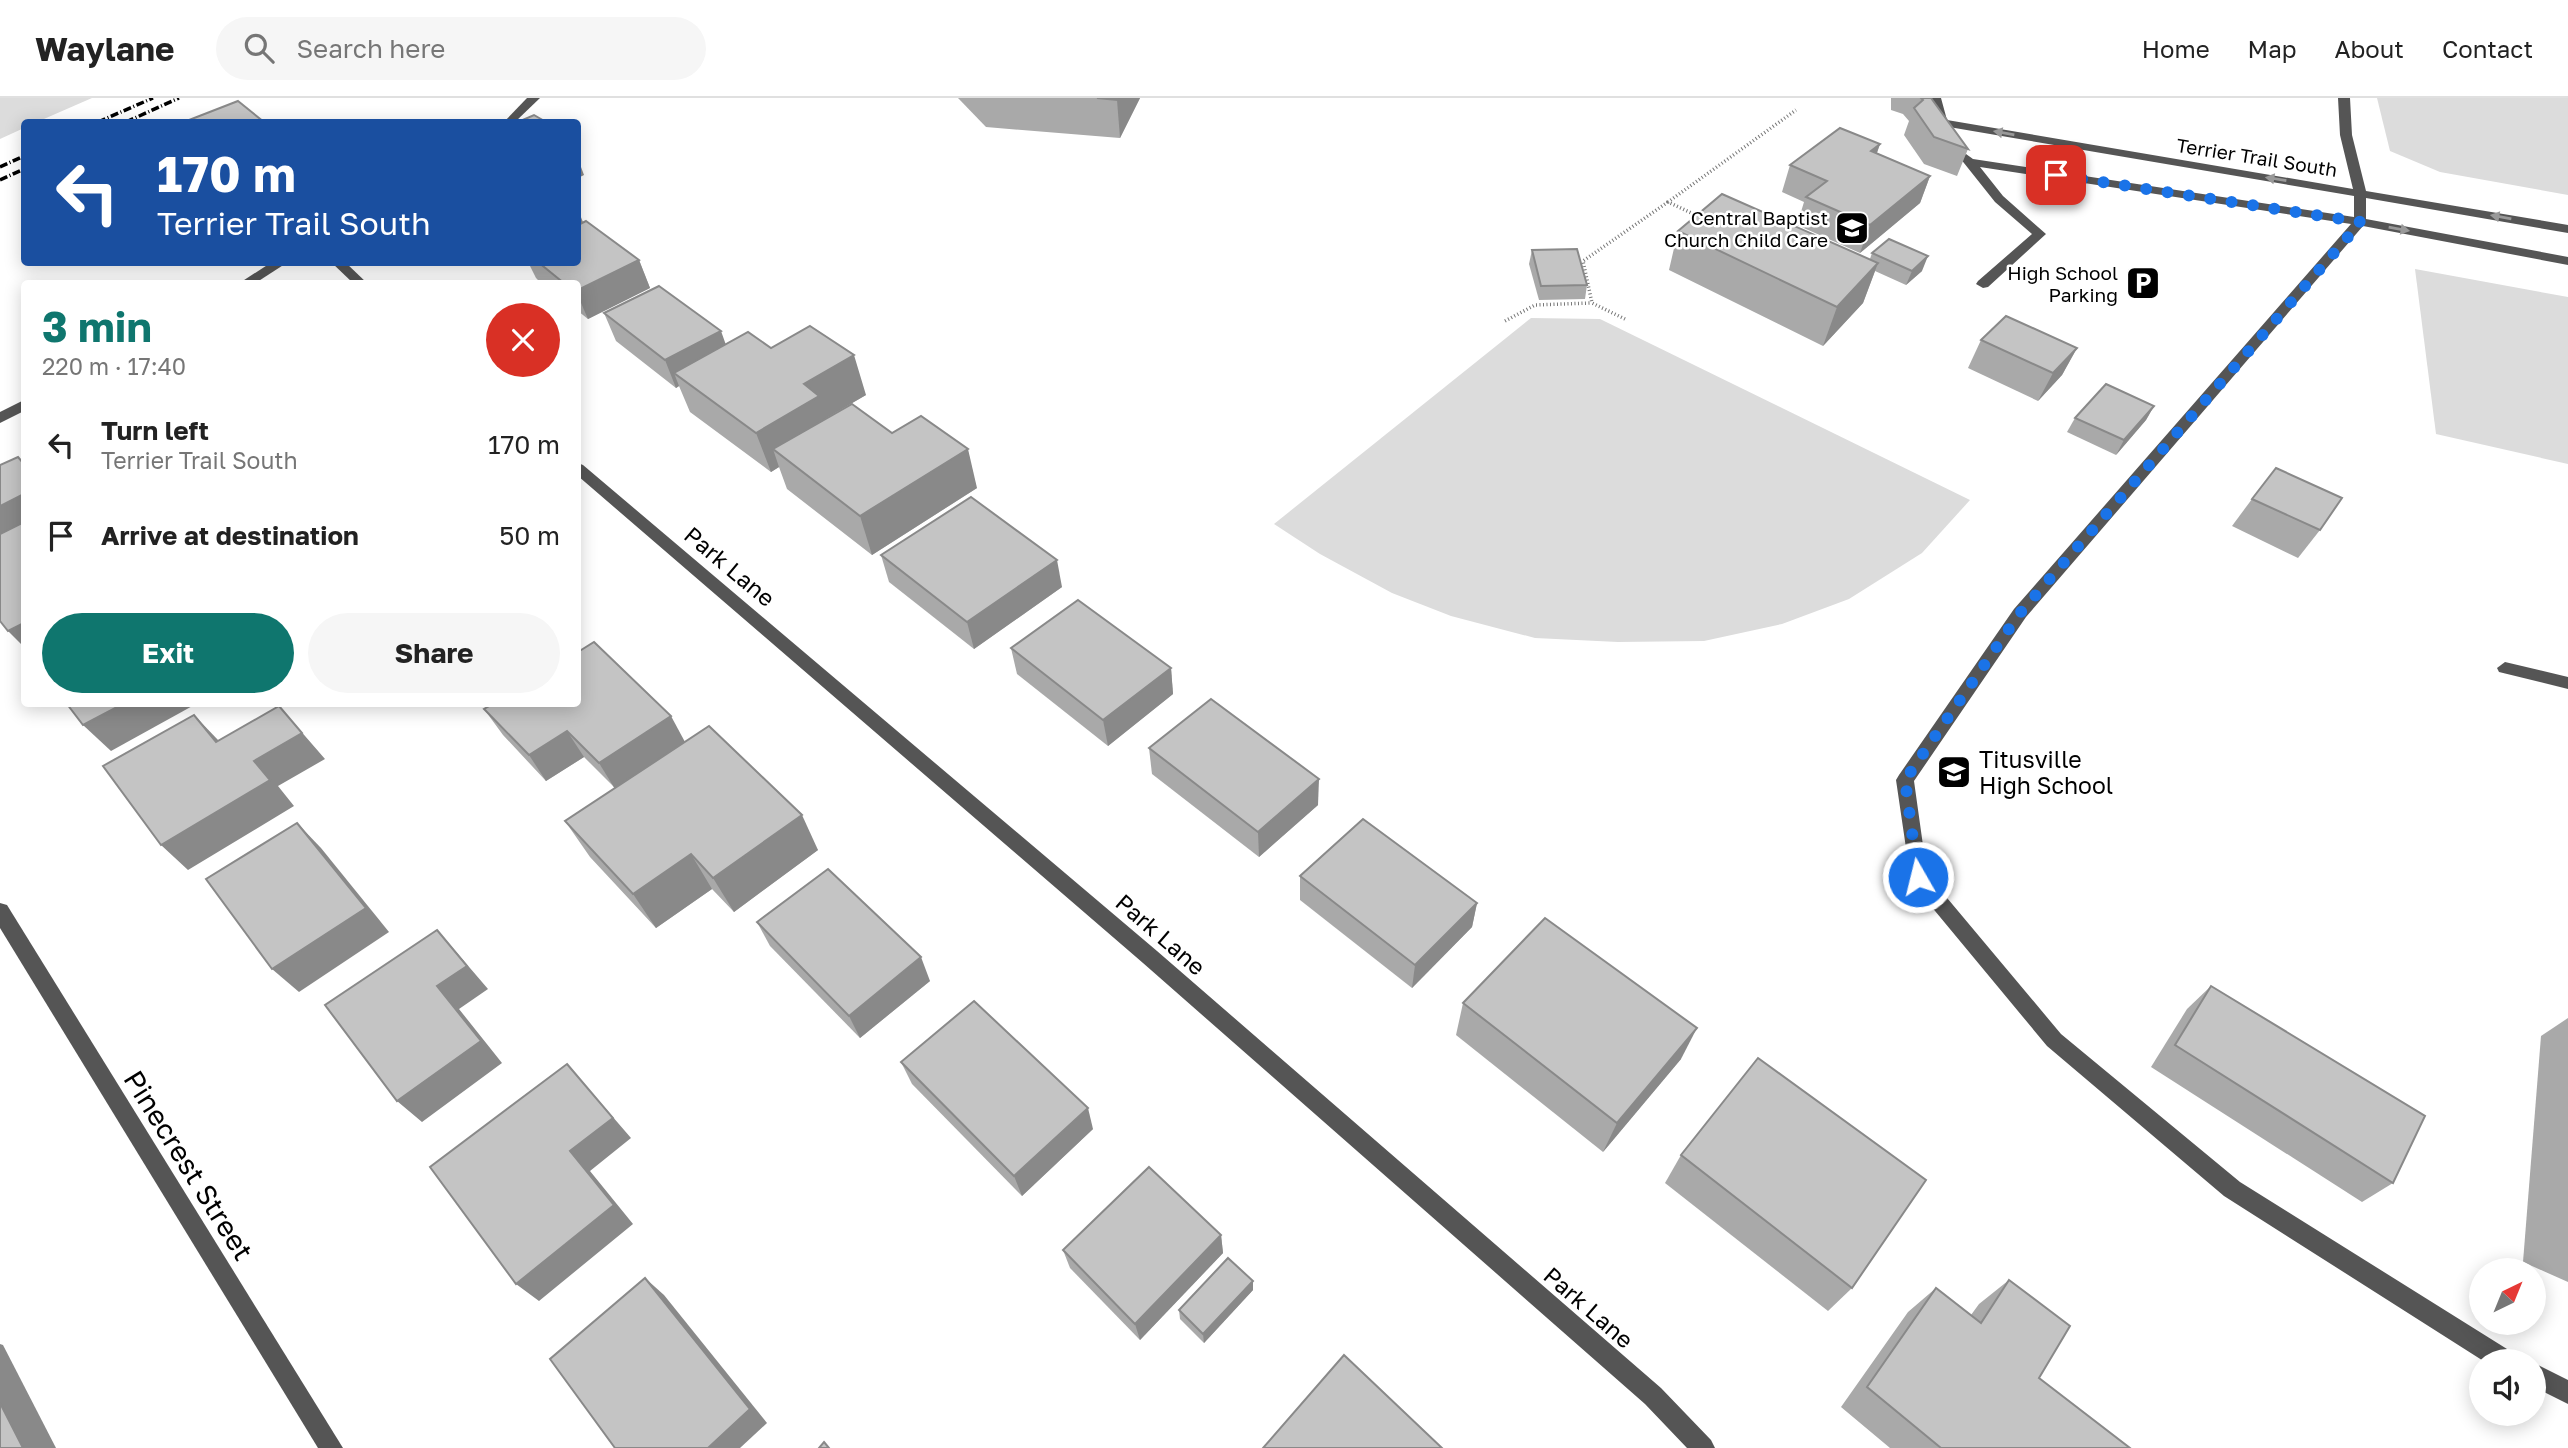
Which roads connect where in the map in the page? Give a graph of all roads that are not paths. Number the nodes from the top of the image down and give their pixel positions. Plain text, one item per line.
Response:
1 (534, 98) edge
2 (1935, 98) edge
3 (2344, 98) edge
4 (512, 119) edge
5 (1940, 122) junction
6 (1961, 152) junction
7 (2360, 193) junction
8 (2361, 222) junction
9 (2568, 229) edge
10 (2568, 261) edge
11 (275, 266) edge
12 (342, 266) edge
13 (251, 280) edge
14 (357, 280) edge
15 (1983, 284) dead end
16 (21, 407) edge
17 (0, 418) edge
18 (581, 471) edge
19 (2505, 668) dead end
20 (2568, 683) edge
21 (0, 911) edge
22 (2486, 1349) edge
23 (2546, 1381) edge
24 (2568, 1392) edge
25 (331, 1448) edge
26 (1703, 1448) edge

1 - 4 street
2 - 5 street
3 - 7 street
5 - 6 street
7 -> 5 street, Terrier Trail South
6 - 8 street
6 - 15 street
7 - 8 street
9 -> 7 street, Terrier Trail South
8 -> 10 street
8 - 22 street
11 - 13 street
12 - 14 street
16 - 17 street
18 - 26 street, Park Lane
19 - 20 street
21 - 25 street, Pinecrest Street
23 - 24 street

